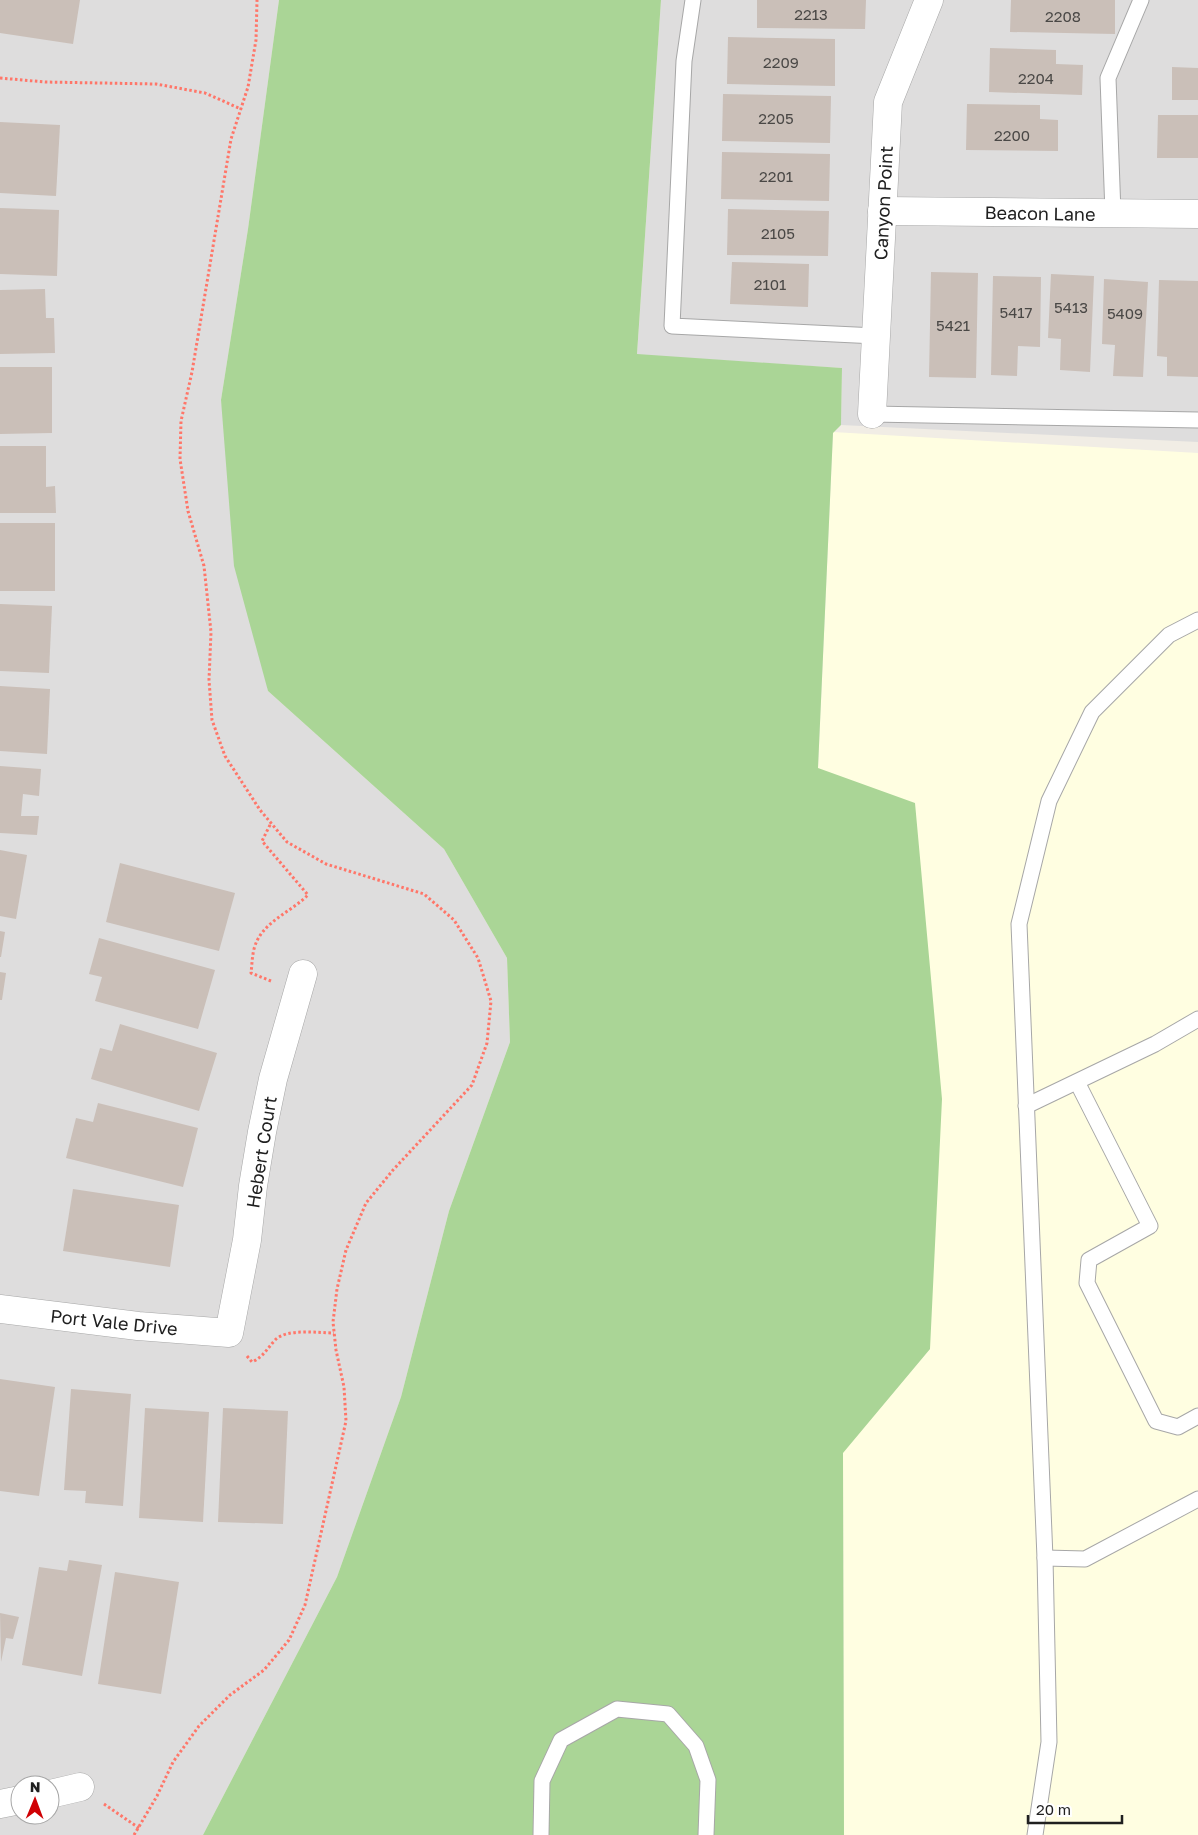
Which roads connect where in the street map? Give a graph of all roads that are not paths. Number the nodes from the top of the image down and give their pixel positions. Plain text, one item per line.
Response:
1 (693, 0) edge
2 (929, 0) edge
3 (1141, 0) edge
4 (882, 211) junction
5 (1113, 213) junction
6 (1198, 214) edge
7 (876, 336) junction
8 (872, 414) joint
9 (1198, 420) edge
10 (1198, 620) edge
11 (301, 983) road end
12 (1198, 1019) edge
13 (1077, 1082) junction
14 (1026, 1106) junction
15 (0, 1309) edge
16 (229, 1333) joint
17 (1198, 1416) edge
18 (1198, 1499) edge
19 (1045, 1558) junction
20 (80, 1787) road end
21 (60, 1792) edge
22 (541, 1835) edge
23 (706, 1835) edge
24 (1035, 1835) edge

1 - 7 lane
2 - 4 street, Canyon Point
3 - 5 lane
4 - 5 street, Beacon Lane
4 - 7 street, Canyon Point
5 - 6 street, Beacon Lane
7 - 8 street, Canyon Point
8 - 9 lane
10 - 14 lane
11 - 16 street, Hebert Court
12 - 13 lane
13 - 14 lane
13 - 17 lane
14 - 19 lane
15 - 16 street, Port Vale Drive
18 - 19 lane
19 - 24 lane
20 - 21 street
22 - 23 lane

